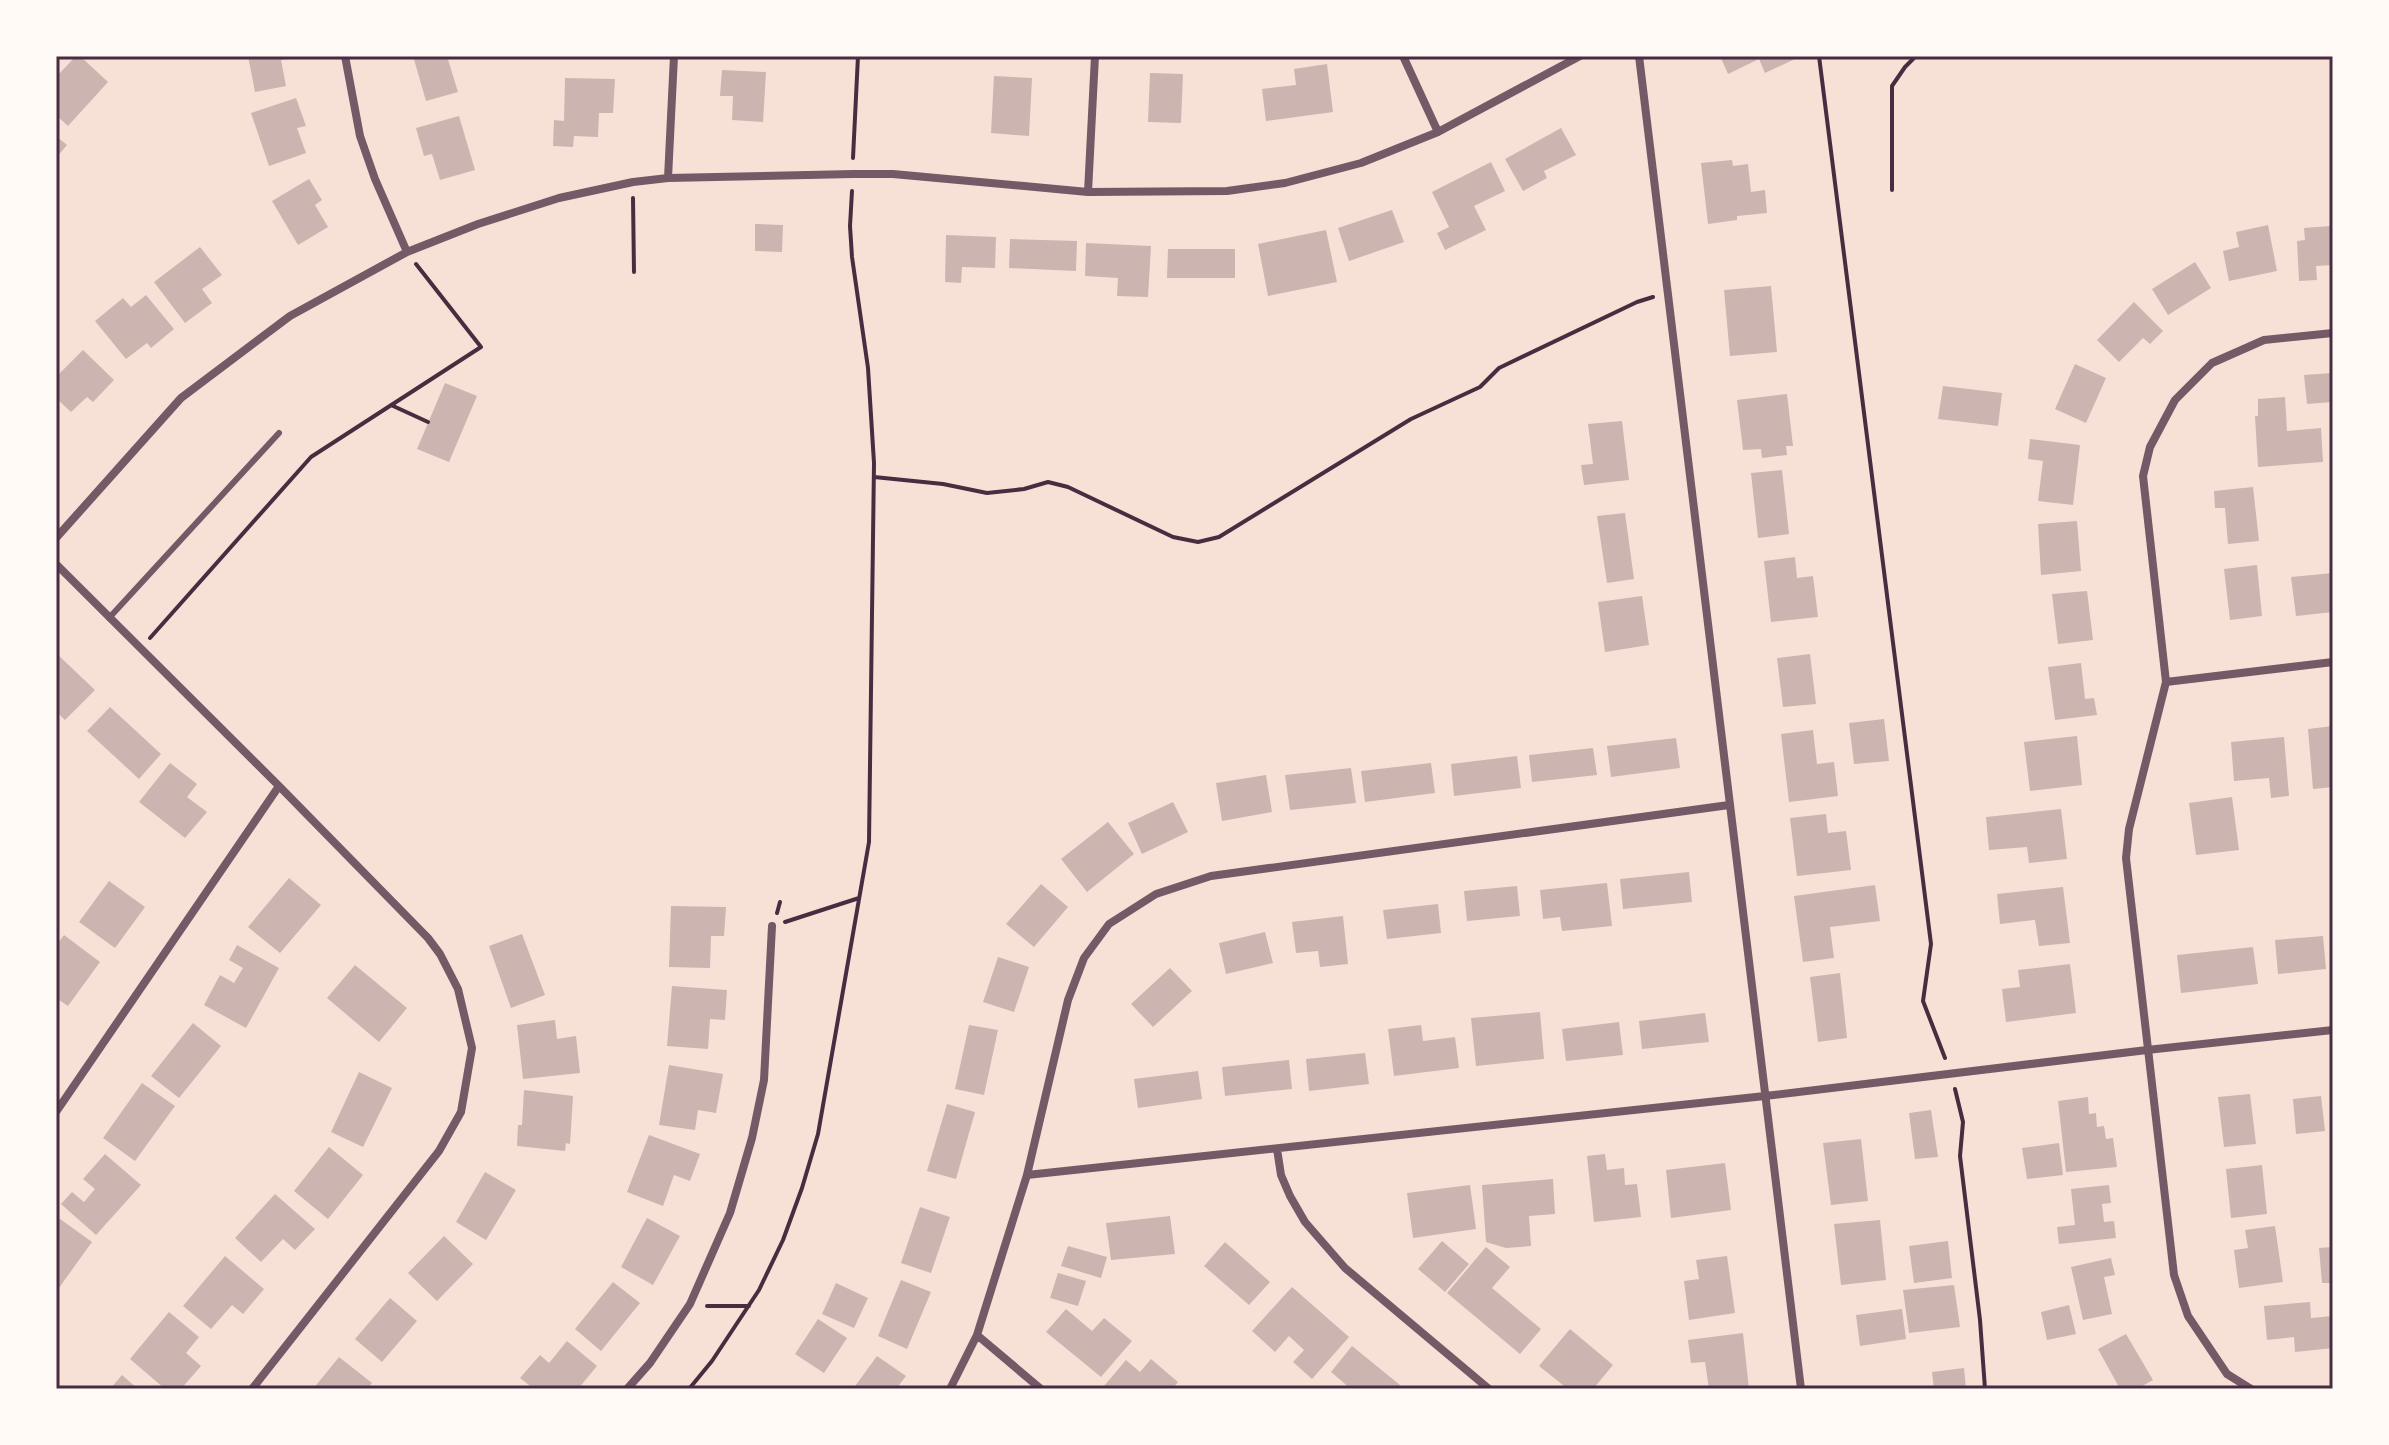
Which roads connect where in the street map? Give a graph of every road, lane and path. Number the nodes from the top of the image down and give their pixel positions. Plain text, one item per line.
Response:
1 (345, 56) edge
2 (674, 56) edge
3 (858, 56) edge
4 (1095, 56) edge
5 (1403, 56) edge
6 (1580, 56) edge
7 (1639, 56) edge
8 (1819, 56) edge
9 (1916, 56) edge
10 (1438, 132) junction
11 (853, 174) junction
12 (668, 178) junction
13 (633, 182) junction
14 (1892, 190) dead end
15 (1088, 192) junction
16 (407, 252) junction
17 (634, 272) dead end
18 (1668, 292) junction
19 (2333, 333) edge
20 (391, 405) junction
21 (428, 422) dead end
22 (279, 433) dead end
23 (874, 477) junction
24 (56, 538) edge
25 (56, 564) edge
26 (109, 618) junction
27 (141, 649) junction
28 (2333, 662) edge
29 (2166, 682) junction
30 (279, 786) junction
31 (1729, 805) junction
32 (859, 898) junction
33 (780, 902) dead end
34 (772, 926) junction
35 (2333, 1030) edge
36 (2147, 1050) junction
37 (1951, 1074) junction
38 (1765, 1096) junction
39 (56, 1112) edge
40 (1277, 1149) junction
41 (1027, 1175) junction
42 (690, 1304) junction
43 (749, 1306) junction
44 (977, 1335) junction
45 (252, 1389) edge
46 (627, 1389) edge
47 (689, 1389) edge
48 (950, 1389) edge
49 (1041, 1389) edge
50 (1489, 1389) edge
51 (1801, 1389) edge
52 (1985, 1389) edge
53 (2251, 1389) edge

1 - 16 street
2 - 12 street
3 - 11 path
4 - 15 street
5 - 10 street
6 - 10 street
7 - 18 street
8 - 37 path
9 - 14 path
10 - 15 street
11 - 12 street
11 - 15 street
11 - 23 path
12 - 13 street
13 - 16 street
13 - 17 path
16 - 20 path
16 - 24 street
18 - 23 path
18 - 31 street
19 - 29 street
20 - 21 path
20 - 27 path
22 - 26 lane
23 - 32 path
25 - 26 street
26 - 27 street
27 - 30 street
28 - 29 street
29 - 36 street
30 - 39 street
30 - 45 street
31 - 38 street
31 - 41 street
32 - 34 path
32 - 43 path
33 - 34 path
34 - 42 street
35 - 36 street
36 - 37 street
36 - 53 street
37 - 38 street
37 - 52 path
38 - 40 street
38 - 51 street
40 - 41 street
40 - 50 street
41 - 44 street
42 - 43 path
42 - 46 street
43 - 47 path
44 - 48 street
44 - 49 street

